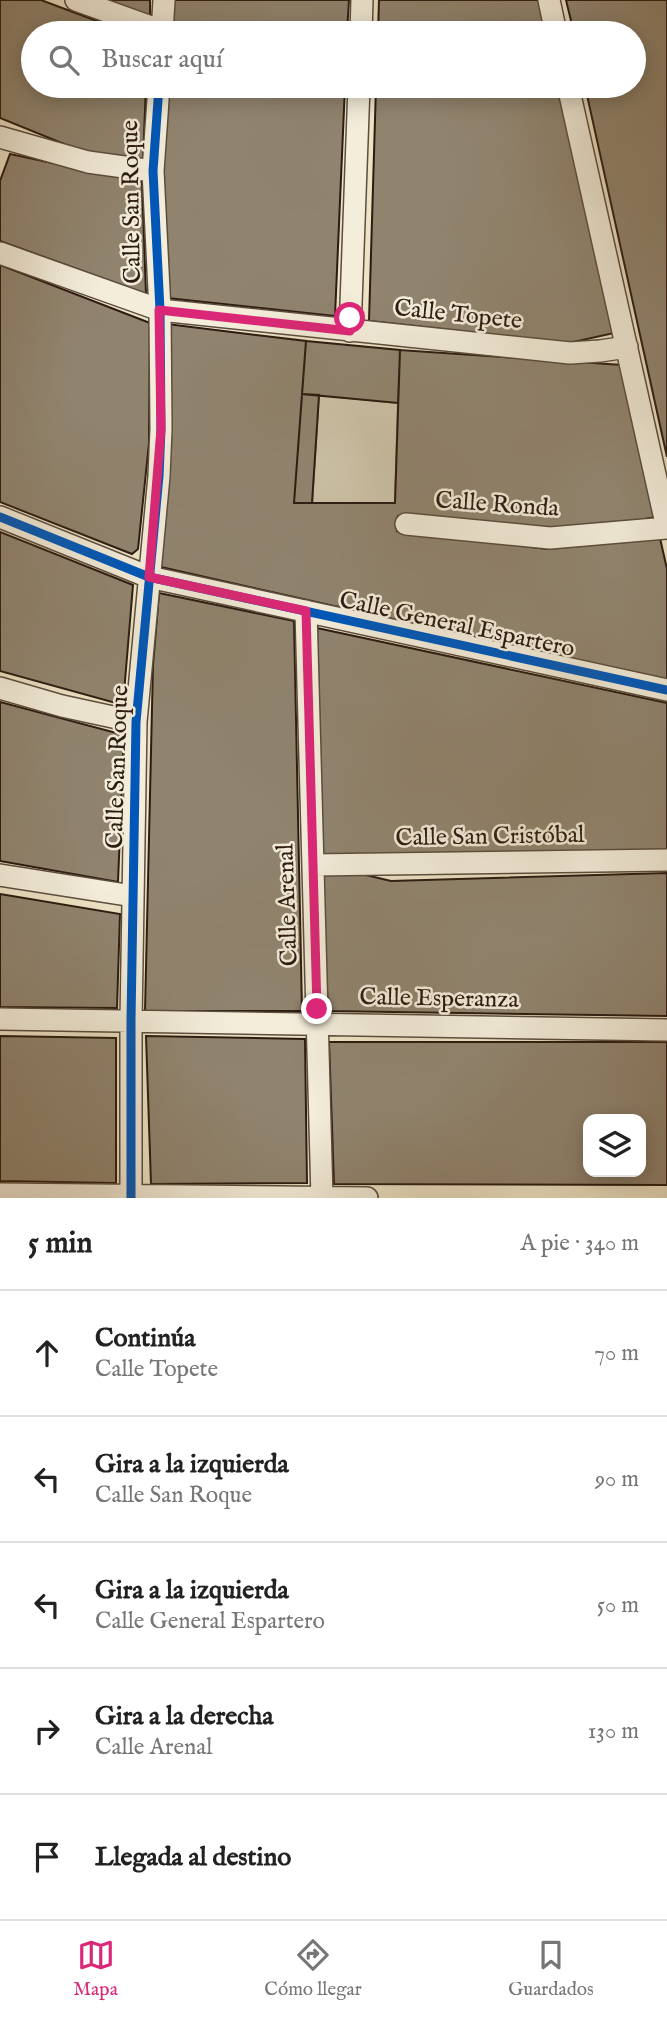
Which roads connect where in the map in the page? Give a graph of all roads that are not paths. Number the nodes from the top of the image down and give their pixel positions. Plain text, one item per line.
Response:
1 (76, 0) edge
2 (164, 0) edge
3 (362, 0) edge
4 (549, 0) edge
5 (132, 21) edge
6 (163, 21) edge
7 (361, 21) edge
8 (553, 21) edge
9 (158, 98) edge
10 (359, 98) edge
11 (571, 98) edge
12 (2, 144) edge
13 (153, 171) junction
14 (0, 253) edge
15 (159, 310) junction
16 (350, 331) junction
17 (627, 346) junction
18 (0, 517) edge
19 (407, 524) dead end
20 (667, 528) edge
21 (149, 577) junction
22 (306, 611) junction
23 (0, 688) edge
24 (667, 690) edge
25 (136, 722) junction
26 (667, 860) edge
27 (313, 864) junction
28 (0, 875) edge
29 (133, 896) junction
30 (0, 1019) edge
31 (131, 1020) junction
32 (317, 1023) junction
33 (667, 1030) edge
34 (0, 1194) edge
35 (131, 1198) edge
36 (322, 1198) edge
37 (367, 1198) edge

1 - 5 street
2 - 6 street
3 - 7 street
4 - 8 street
9 - 13 street, Calle San Roque
10 - 16 street
11 - 17 street
12 - 13 street
13 - 15 street, Calle San Roque
14 - 15 street, Calle Topete
15 - 16 street, Calle Topete
15 - 21 street, Calle San Roque
16 - 17 street, Calle Topete
17 - 20 street
18 - 21 street, Calle General Espartero
19 - 20 street, Calle Ronda
21 - 22 street, Calle General Espartero
21 - 25 street, Calle San Roque
22 - 24 street, Calle General Espartero
22 - 27 street, Calle Arenal
23 - 25 street
25 - 29 street, Calle San Roque
26 - 27 street, Calle San Cristóbal
27 - 32 street, Calle Arenal
28 - 29 street
29 - 31 street, Calle San Roque
30 - 31 street, Calle Esperanza
31 - 32 street, Calle Esperanza
31 - 35 street, Calle San Roque
32 - 33 street, Calle Esperanza
32 - 36 street, Calle Arenal
34 - 35 street
35 - 36 street
36 - 37 street

